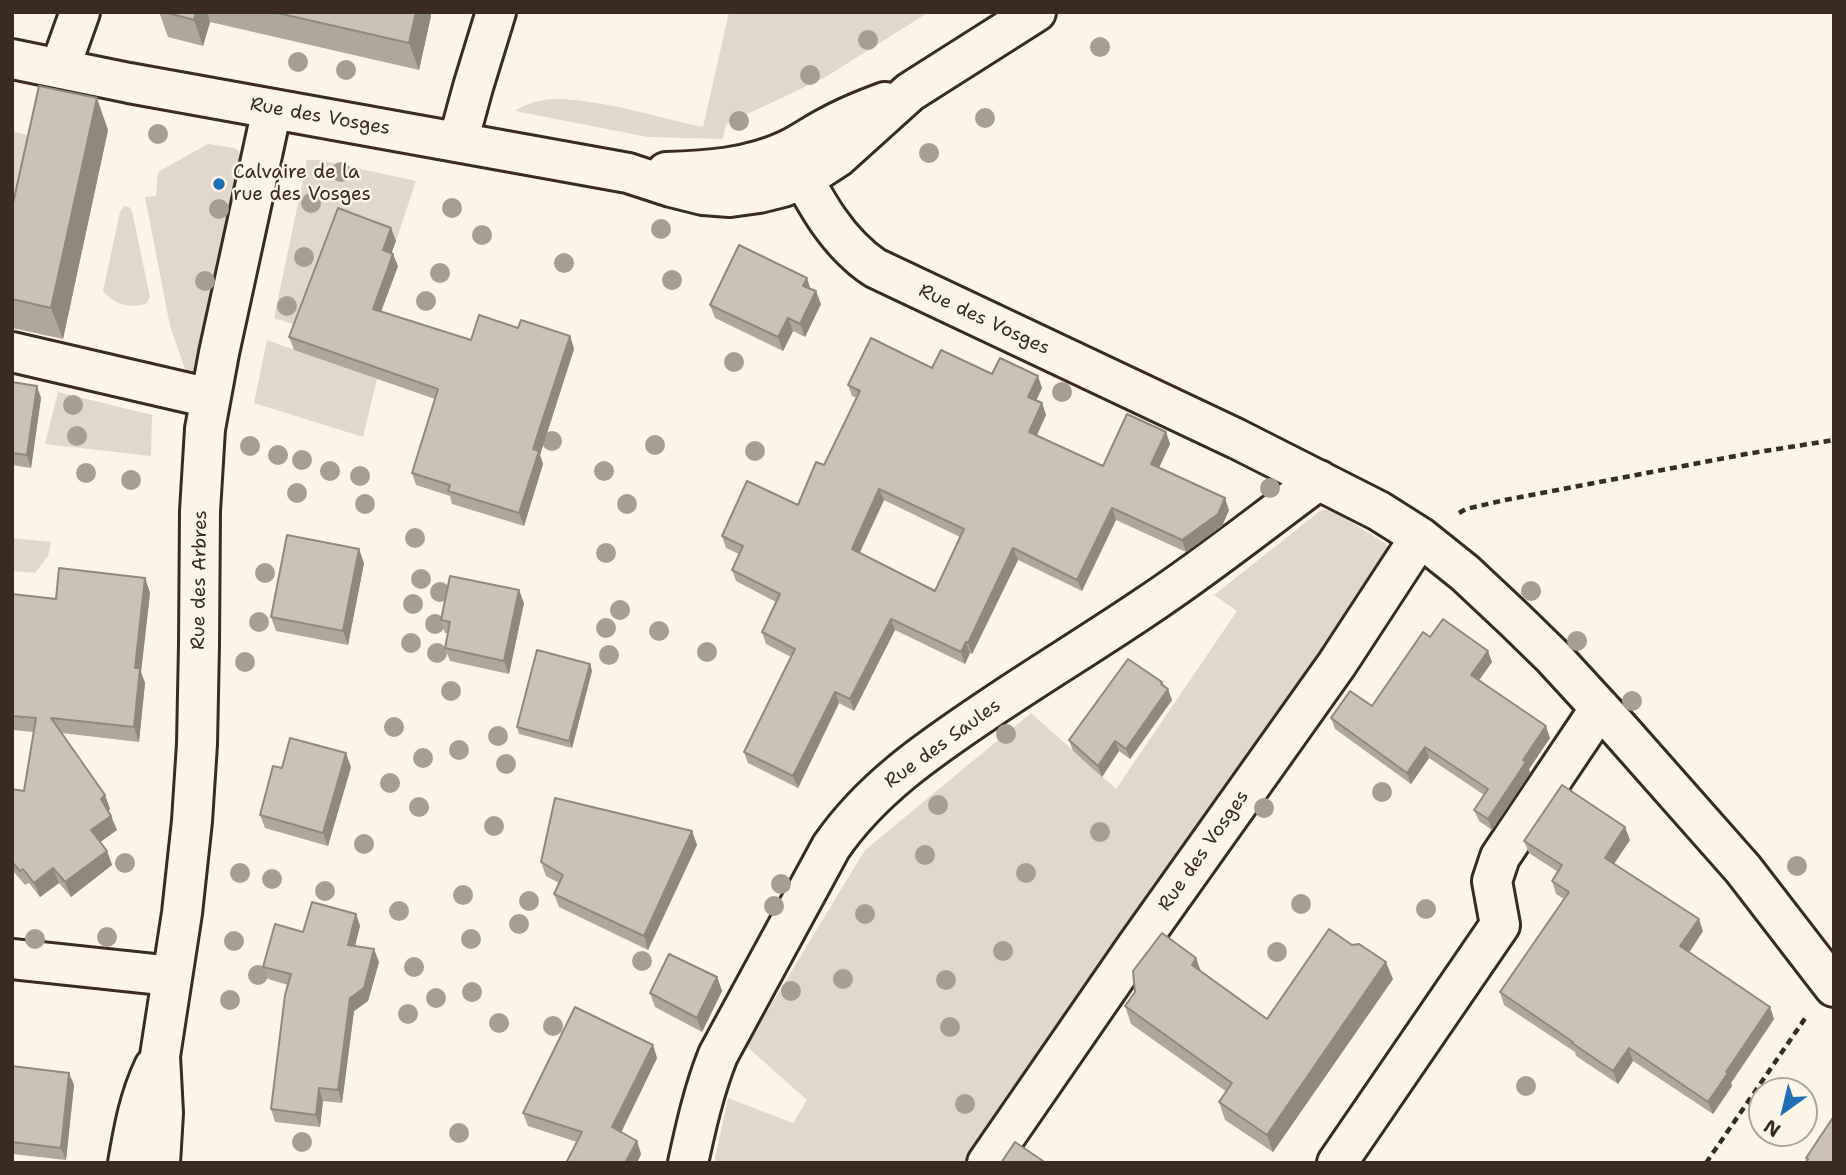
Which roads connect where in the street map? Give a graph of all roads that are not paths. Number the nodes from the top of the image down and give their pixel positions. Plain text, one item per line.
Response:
1 (80, 12) edge
2 (496, 12) edge
3 (1035, 12) edge
4 (12, 59) edge
5 (60, 68) junction
6 (272, 109) junction
7 (458, 142) junction
8 (796, 164) junction
9 (12, 352) edge
10 (210, 398) junction
11 (1319, 480) junction
12 (1420, 537) junction
13 (1600, 708) junction
14 (12, 960) edge
15 (172, 976) junction
16 (1832, 984) edge
17 (160, 1056) junction
18 (128, 1163) edge
19 (160, 1163) edge
20 (688, 1163) edge
21 (987, 1163) edge
22 (1337, 1163) edge

1 - 5 street
2 - 7 street
3 - 8 street
4 - 5 street, Rue des Vosges
5 - 6 street, Rue des Vosges
6 - 7 street, Rue des Vosges
6 - 10 street, Rue des Arbres
7 - 8 street, Rue des Vosges
8 - 11 street, Rue des Vosges
9 - 10 street
10 - 15 street, Rue des Arbres
11 - 12 street, Rue des Vosges
11 - 20 street, Rue des Saules
12 - 13 street, Rue des Vosges
12 - 21 street, Rue des Vosges
13 - 16 street, Rue des Vosges
13 - 22 street
14 - 15 street
15 - 17 street, Rue des Arbres
17 - 18 street, Rue des Arbres
17 - 19 street, Rue des Arbres

